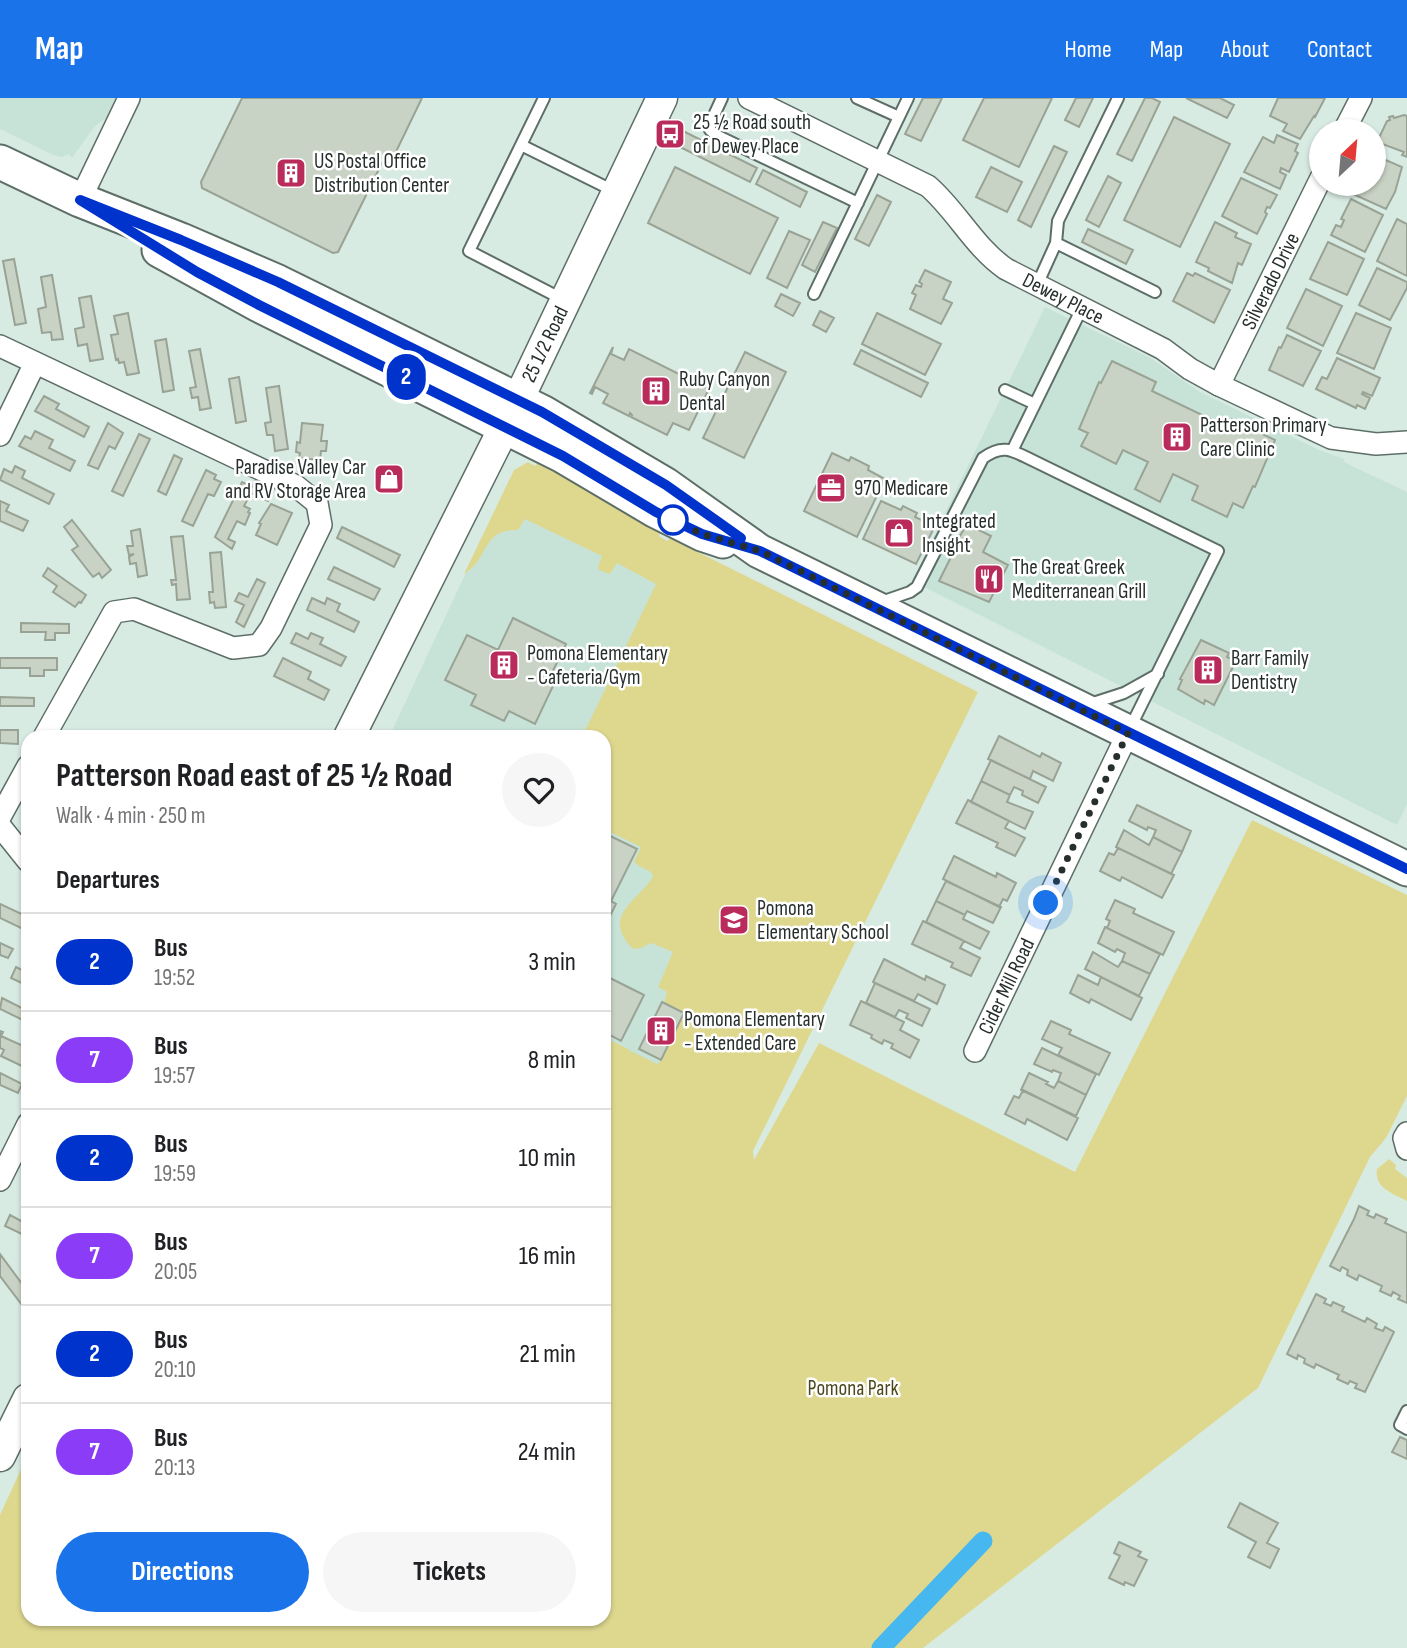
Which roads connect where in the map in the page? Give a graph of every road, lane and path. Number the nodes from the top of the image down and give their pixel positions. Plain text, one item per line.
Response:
1 (129, 98) edge
2 (544, 98) edge
3 (662, 98) edge
4 (722, 98) edge
5 (748, 98) edge
6 (857, 98) edge
7 (908, 98) edge
8 (1118, 98) edge
9 (1361, 98) edge
10 (899, 117) junction
11 (1350, 119) edge
12 (521, 145) junction
13 (878, 160) junction
14 (0, 162) edge
15 (616, 192) junction
16 (1312, 196) edge
17 (80, 200) junction
18 (858, 203) junction
19 (1056, 243) junction
20 (1037, 285) junction
21 (1155, 292) dead end
22 (814, 293) dead end
23 (565, 300) junction
24 (1082, 308) junction
25 (0, 346) edge
26 (35, 363) junction
27 (1219, 385) junction
28 (1005, 390) dead end
29 (1035, 404) junction
30 (511, 413) junction
31 (0, 435) edge
32 (1407, 442) edge
33 (1012, 451) junction
34 (869, 606) junction
35 (1158, 674) junction
36 (1078, 709) junction
37 (48, 730) edge
38 (352, 730) edge
39 (1128, 733) junction
40 (21, 779) edge
41 (0, 817) edge
42 (0, 826) edge
43 (21, 852) edge
44 (1407, 869) edge
45 (975, 1051) dead end
46 (21, 1139) edge
47 (0, 1180) edge
48 (1407, 1411) edge
49 (21, 1413) edge
50 (1407, 1429) edge
51 (0, 1456) edge

1 - 17 street
2 - 12 lane
3 - 15 street, 25 1/2 Road
4 - 18 lane
5 - 13 street, Dewey Place
6 - 10 lane
7 - 10 lane
8 - 19 lane
9 - 11 street
10 - 13 lane
12 - 15 lane
12 - 23 lane
13 - 18 lane
13 - 20 street, Dewey Place
14 - 17 main road
15 - 23 street, 25 1/2 Road
16 - 27 street, Silverado Drive
17 - 30 main road
18 - 22 lane
19 - 20 lane
19 - 21 lane
20 - 24 street, Dewey Place
23 - 30 street, 25 1/2 Road
24 - 27 street, Dewey Place
24 - 29 lane
25 - 26 street
26 - 31 street
26 - 37 street
27 - 32 street, Dewey Place
28 - 29 lane
29 - 33 lane
30 - 34 main road
30 - 38 street, 25 1/2 Road
33 - 34 lane
33 - 35 lane
34 - 36 main road
35 - 36 lane
35 - 39 lane
36 - 39 main road
39 - 44 main road
39 - 45 street, Cider Mill Road
40 - 41 street
42 - 43 street
46 - 47 street
48 - 50 lane
49 - 51 street

